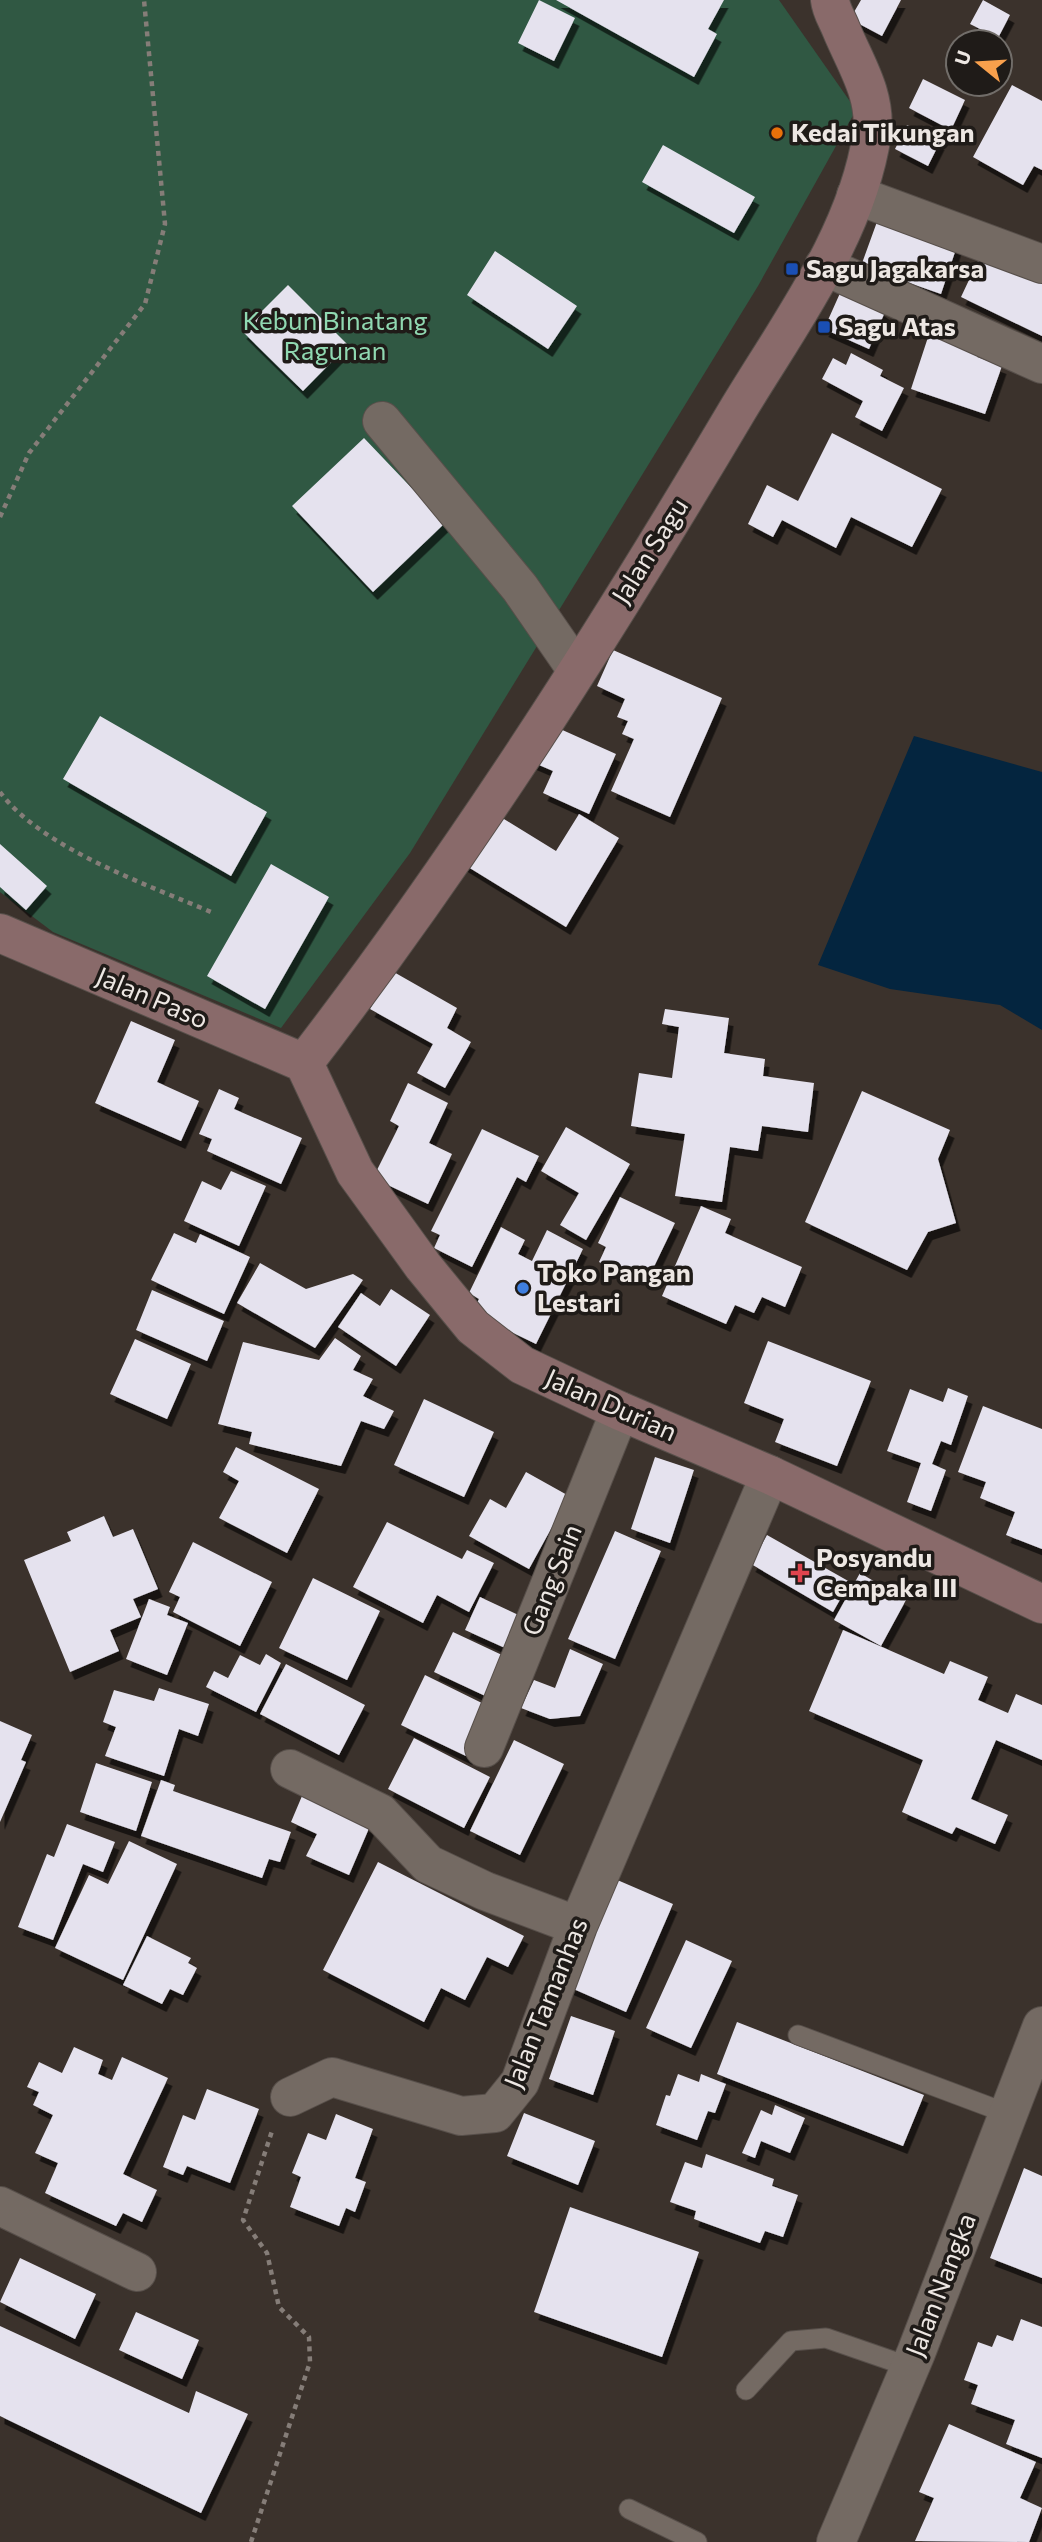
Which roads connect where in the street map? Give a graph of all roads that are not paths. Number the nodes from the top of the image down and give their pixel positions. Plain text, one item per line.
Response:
1 (830, 0) edge
2 (856, 195) junction
3 (1042, 264) edge
4 (824, 266) junction
5 (1042, 364) edge
6 (382, 421) dead end
7 (576, 668) junction
8 (0, 933) edge
9 (304, 1063) junction
10 (620, 1411) junction
11 (770, 1475) junction
12 (1042, 1604) edge
13 (484, 1748) dead end
14 (290, 1769) dead end
15 (578, 1926) junction
16 (1042, 2026) edge
17 (798, 2035) dead end
18 (290, 2097) road end
19 (1006, 2113) junction
20 (0, 2206) edge
21 (136, 2272) dead end
22 (910, 2367) junction
23 (746, 2390) dead end
24 (629, 2509) dead end
25 (697, 2542) edge
26 (836, 2542) edge

1 - 2 main road, Jalan Sagu
2 - 3 street
2 - 4 main road, Jalan Sagu
4 - 5 street
4 - 7 main road, Jalan Sagu
6 - 7 street
7 - 9 main road, Jalan Sagu
8 - 9 main road, Jalan Paso
9 - 10 main road, Jalan Durian
10 - 11 main road, Jalan Durian
10 - 13 street, Gang Sain
11 - 12 main road, Jalan Durian
11 - 15 street, Jalan Tamanhas
14 - 15 street
15 - 18 street, Jalan Tamanhas
16 - 19 street, Jalan Nangka
17 - 19 lane
19 - 22 street, Jalan Nangka
20 - 21 street
22 - 23 lane
22 - 26 street, Jalan Nangka
24 - 25 lane

